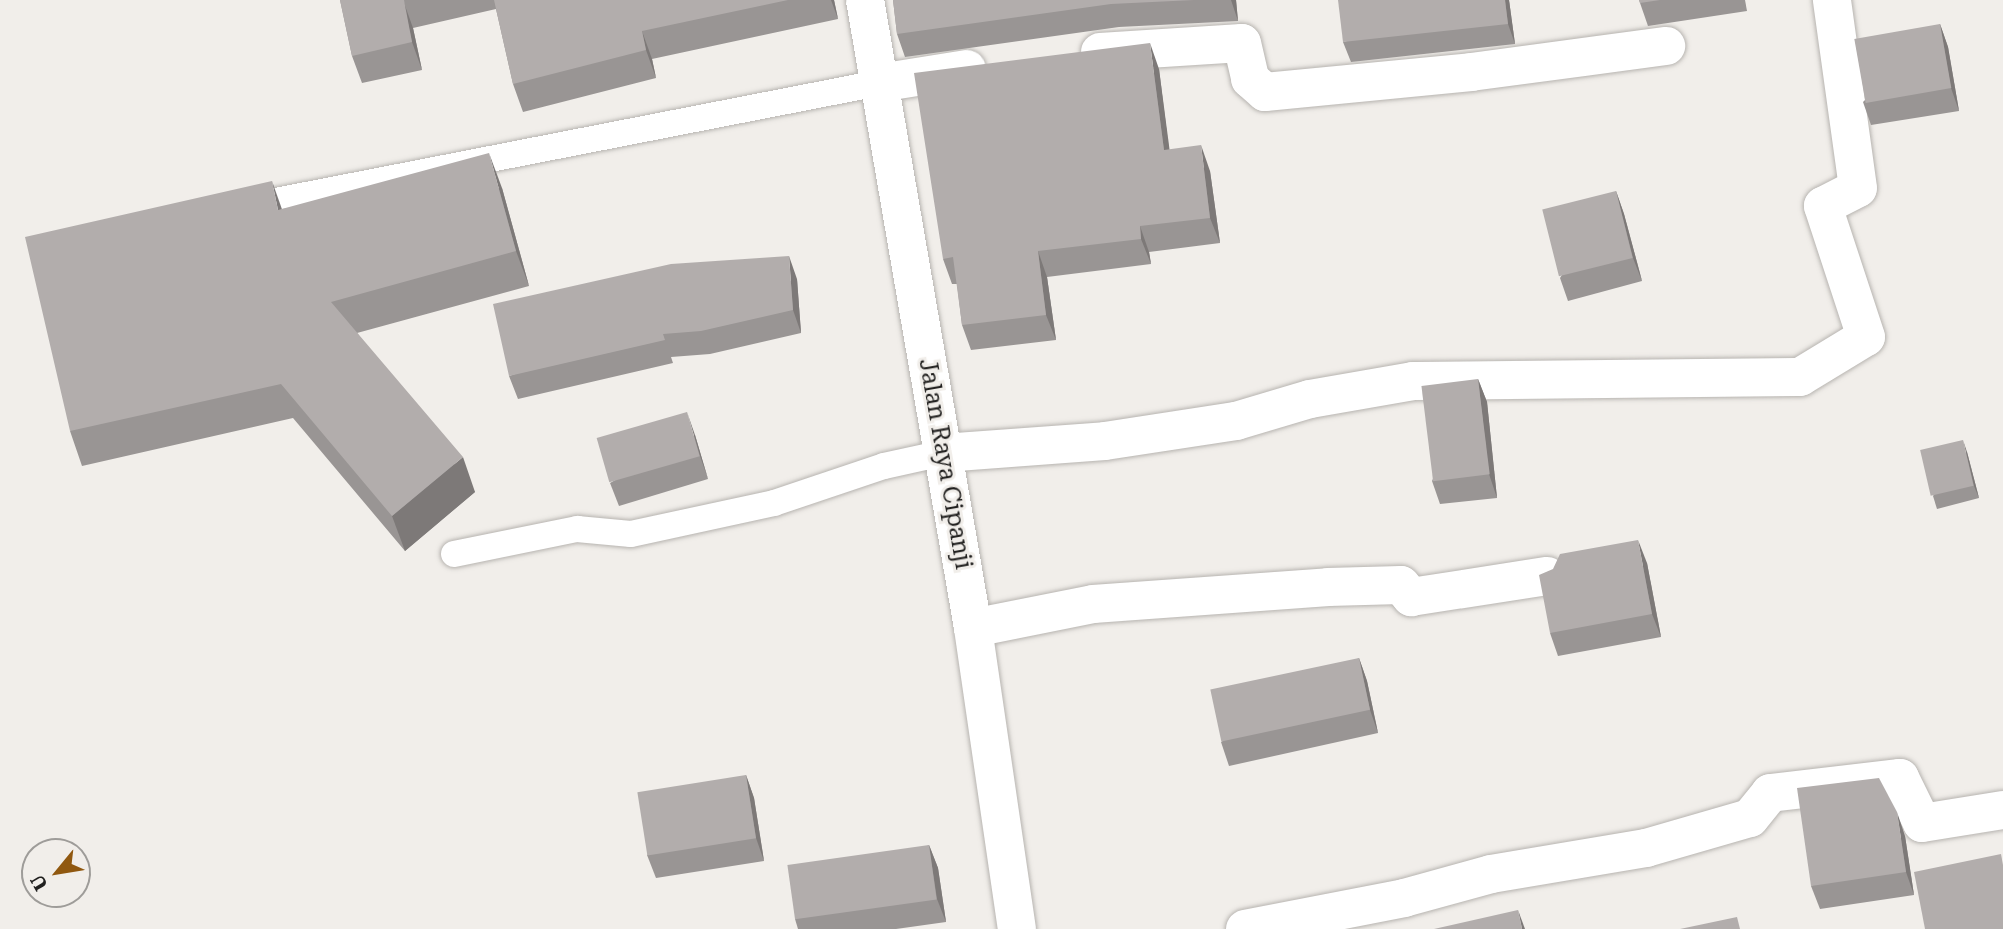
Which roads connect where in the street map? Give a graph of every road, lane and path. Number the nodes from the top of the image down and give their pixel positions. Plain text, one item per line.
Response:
1 (865, 0) edge
2 (1832, 0) edge
3 (1666, 46) dead end
4 (1068, 56) edge
5 (1002, 64) edge
6 (879, 83) junction
7 (216, 213) edge
8 (943, 453) junction
9 (454, 554) dead end
10 (1547, 576) edge
11 (973, 628) junction
12 (2003, 810) edge
13 (1017, 929) edge
14 (1245, 929) edge

1 - 6 street, Jalan Raya Cipanji
2 - 8 street
3 - 4 street
5 - 6 street
6 - 7 lane
6 - 8 street, Jalan Raya Cipanji
8 - 9 lane
8 - 11 street, Jalan Raya Cipanji
10 - 11 street
11 - 13 street, Jalan Raya Cipanji
12 - 14 street

